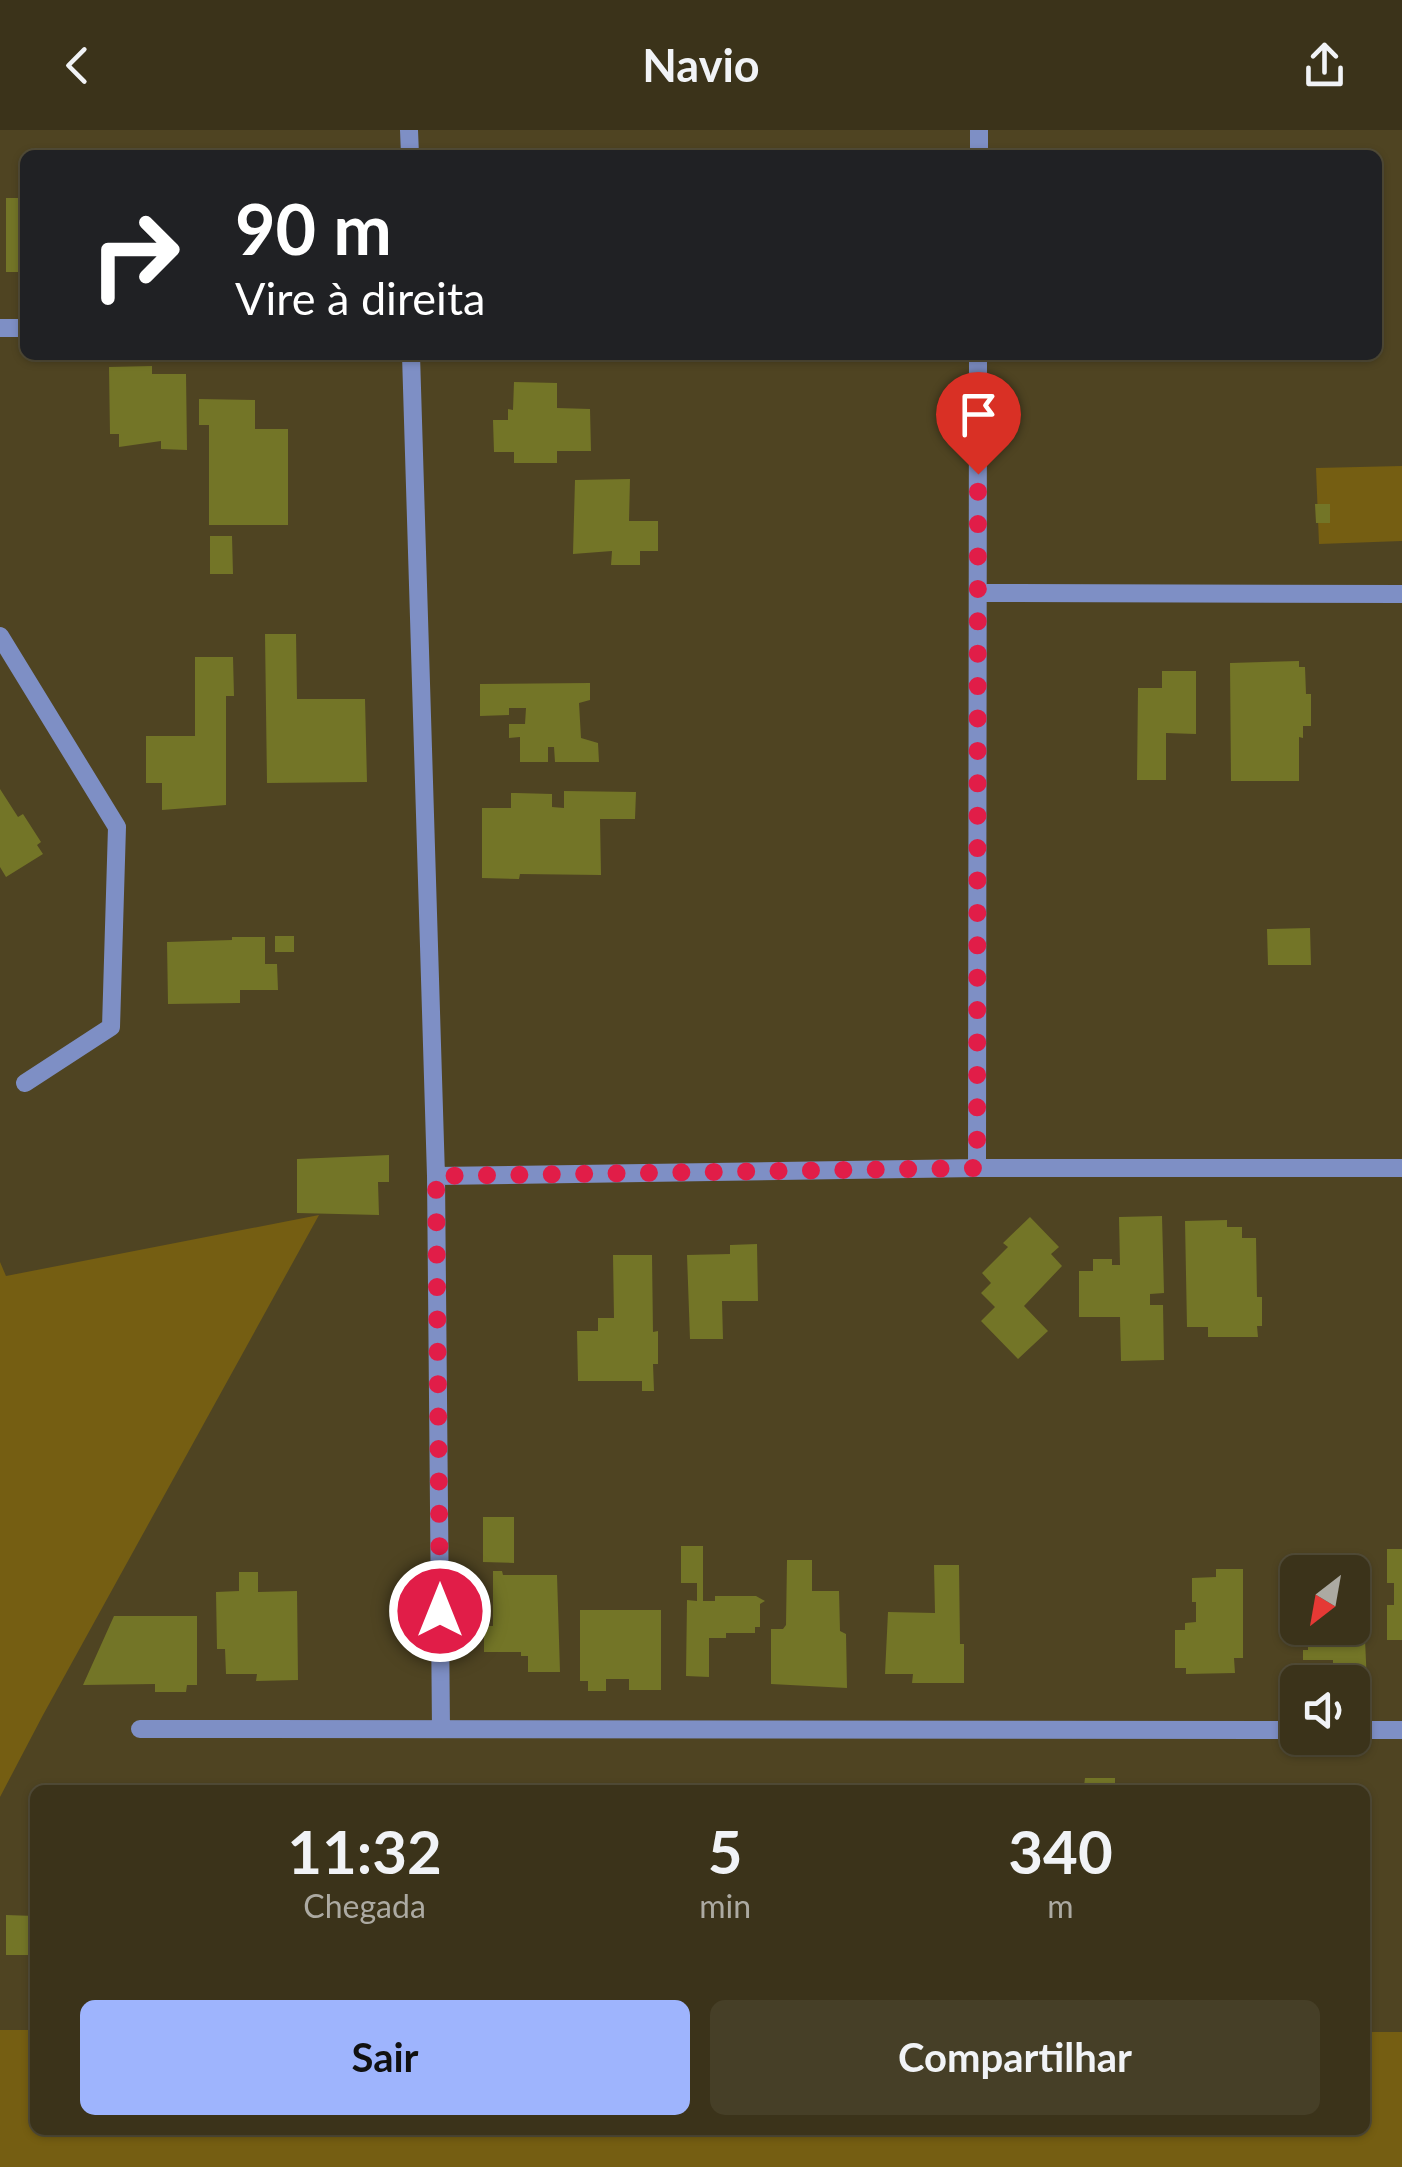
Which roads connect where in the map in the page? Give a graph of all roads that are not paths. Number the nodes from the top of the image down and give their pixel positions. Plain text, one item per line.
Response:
1 (411, 360) edge
2 (978, 360) edge
3 (978, 592) junction
4 (1402, 594) edge
5 (0, 636) edge
6 (25, 1083) dead end
7 (977, 1168) junction
8 (1402, 1168) edge
9 (436, 1176) junction
10 (140, 1729) dead end
11 (441, 1730) junction
12 (1280, 1730) edge
13 (1370, 1730) edge
14 (1402, 1730) edge

1 - 9 street
2 - 3 street
3 - 4 street
3 - 7 street
5 - 6 street
7 - 8 street
7 - 9 street
9 - 11 street
10 - 11 street
11 - 12 street
13 - 14 street

